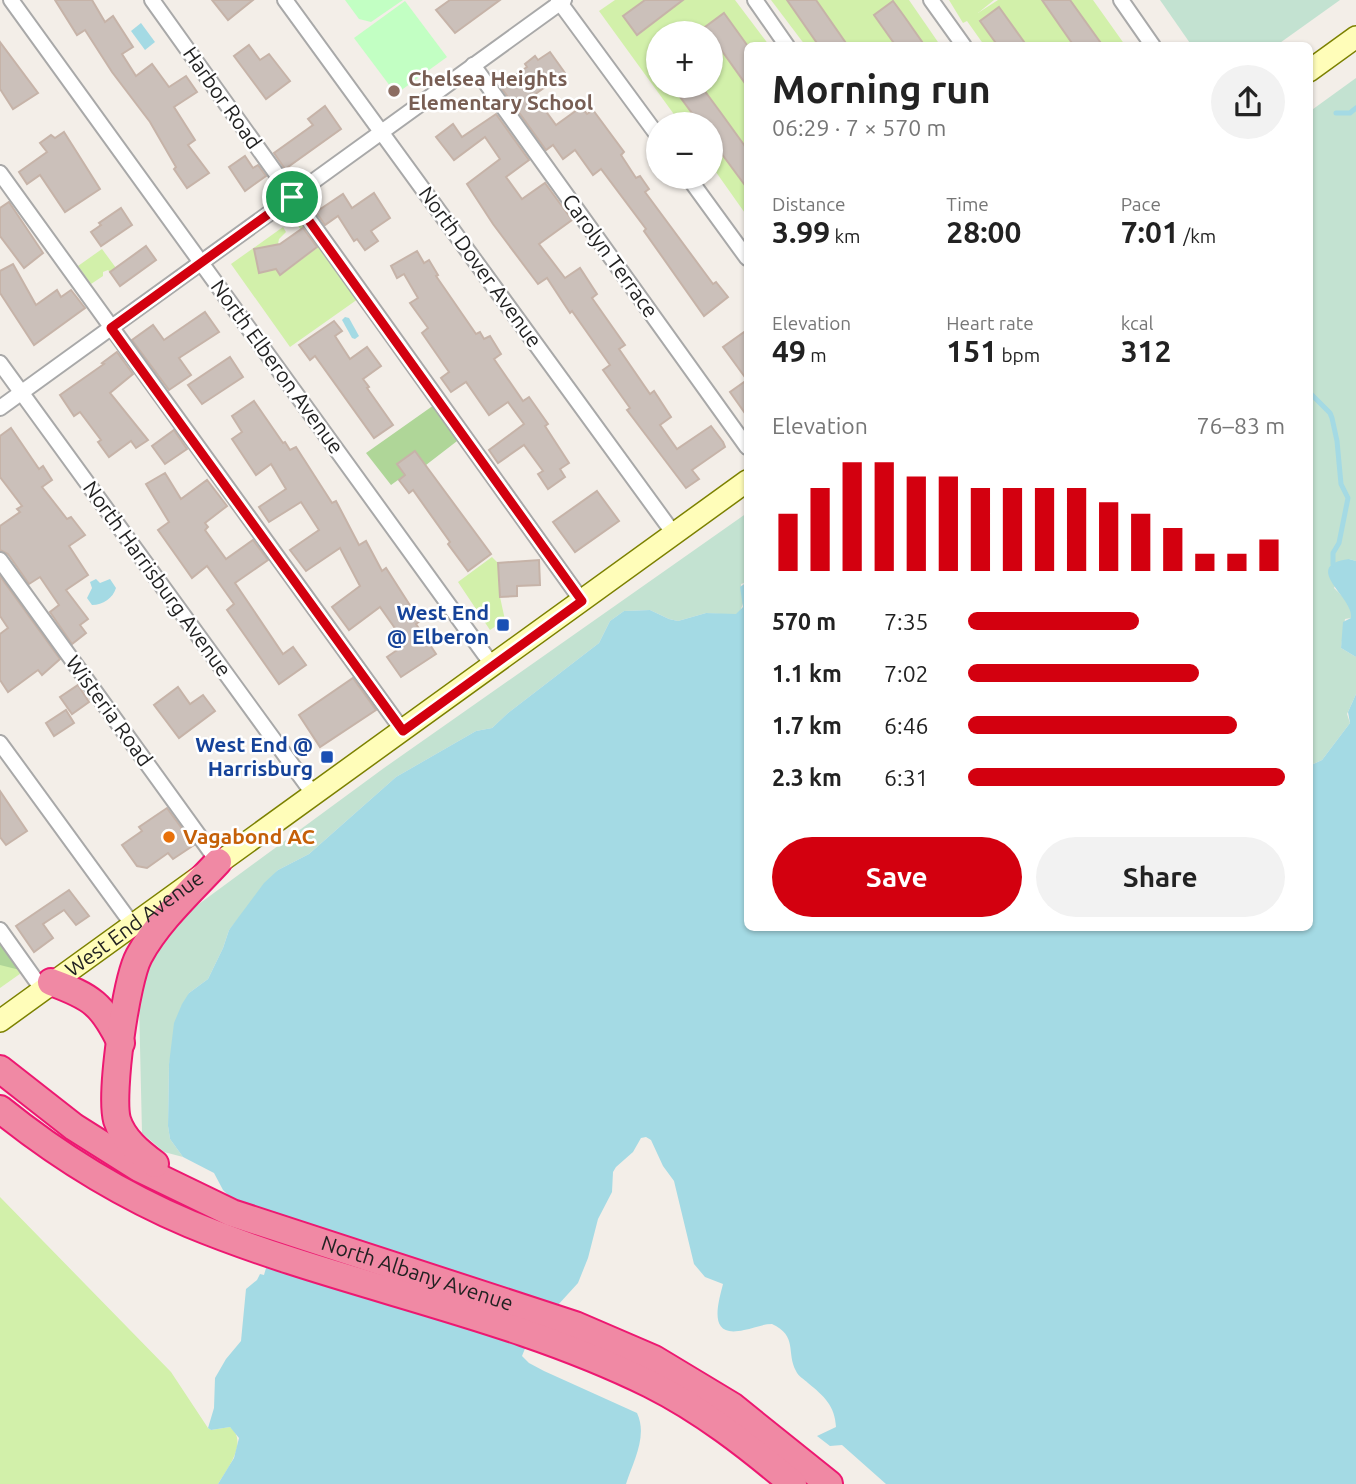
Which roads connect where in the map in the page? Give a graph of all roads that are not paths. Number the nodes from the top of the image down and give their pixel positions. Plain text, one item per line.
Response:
1 (11, 0) edge
2 (152, 0) edge
3 (285, 0) edge
4 (755, 0) edge
5 (931, 0) edge
6 (1121, 0) edge
7 (561, 1) edge
8 (1356, 37) edge
9 (784, 42) edge
10 (961, 42) edge
11 (1150, 42) edge
12 (473, 65) junction
13 (1313, 68) edge
14 (646, 118) edge
15 (381, 132) junction
16 (0, 173) edge
17 (697, 189) edge
18 (292, 197) junction
19 (744, 254) edge
20 (201, 262) junction
21 (111, 328) junction
22 (0, 363) edge
23 (22, 393) junction
24 (0, 408) edge
25 (744, 443) edge
26 (744, 483) edge
27 (674, 534) junction
28 (0, 560) edge
29 (582, 601) junction
30 (493, 666) junction
31 (403, 731) junction
32 (0, 743) edge
33 (314, 794) junction
34 (218, 862) junction
35 (132, 924) junction
36 (0, 930) edge
37 (46, 986) junction
38 (0, 1021) edge
39 (121, 1043) junction
40 (0, 1069) edge
41 (0, 1109) edge
42 (201, 1199) junction
43 (226, 1224) junction
44 (572, 1337) junction
45 (793, 1484) edge
46 (829, 1484) edge

1 - 20 street, North Elberon Avenue
2 - 18 street, Harbor Road
3 - 15 street, North Dover Avenue
4 - 9 street
5 - 10 street
6 - 11 street
7 - 12 street
7 - 14 street
8 - 13 main road
12 - 15 street
12 - 25 street, Carolyn Terrace
15 - 18 street
15 - 27 street, North Dover Avenue
16 - 21 street
17 - 19 street
18 - 20 street
18 - 29 street, Harbor Road
20 - 21 street
20 - 30 street, North Elberon Avenue
21 - 23 street
21 - 31 street
22 - 23 street, North Harrisburg Avenue
23 - 24 street
23 - 33 street, North Harrisburg Avenue
26 - 27 main road, West End Avenue
27 - 29 main road, West End Avenue
28 - 34 street, Wisteria Road
29 - 30 main road, West End Avenue
30 - 31 main road, West End Avenue
31 - 33 main road, West End Avenue
32 - 35 street
33 - 34 main road, West End Avenue
34 - 35 main road, West End Avenue
34 - 39 highway
35 - 37 main road, West End Avenue
36 - 37 street
37 - 38 main road, West End Avenue
37 - 39 highway
39 - 42 highway
40 - 42 highway, North Albany Avenue
41 - 43 highway, North Albany Avenue
42 - 43 highway, North Albany Avenue
43 - 44 highway, North Albany Avenue
44 - 45 highway, North Albany Avenue
44 - 46 highway, North Albany Avenue

